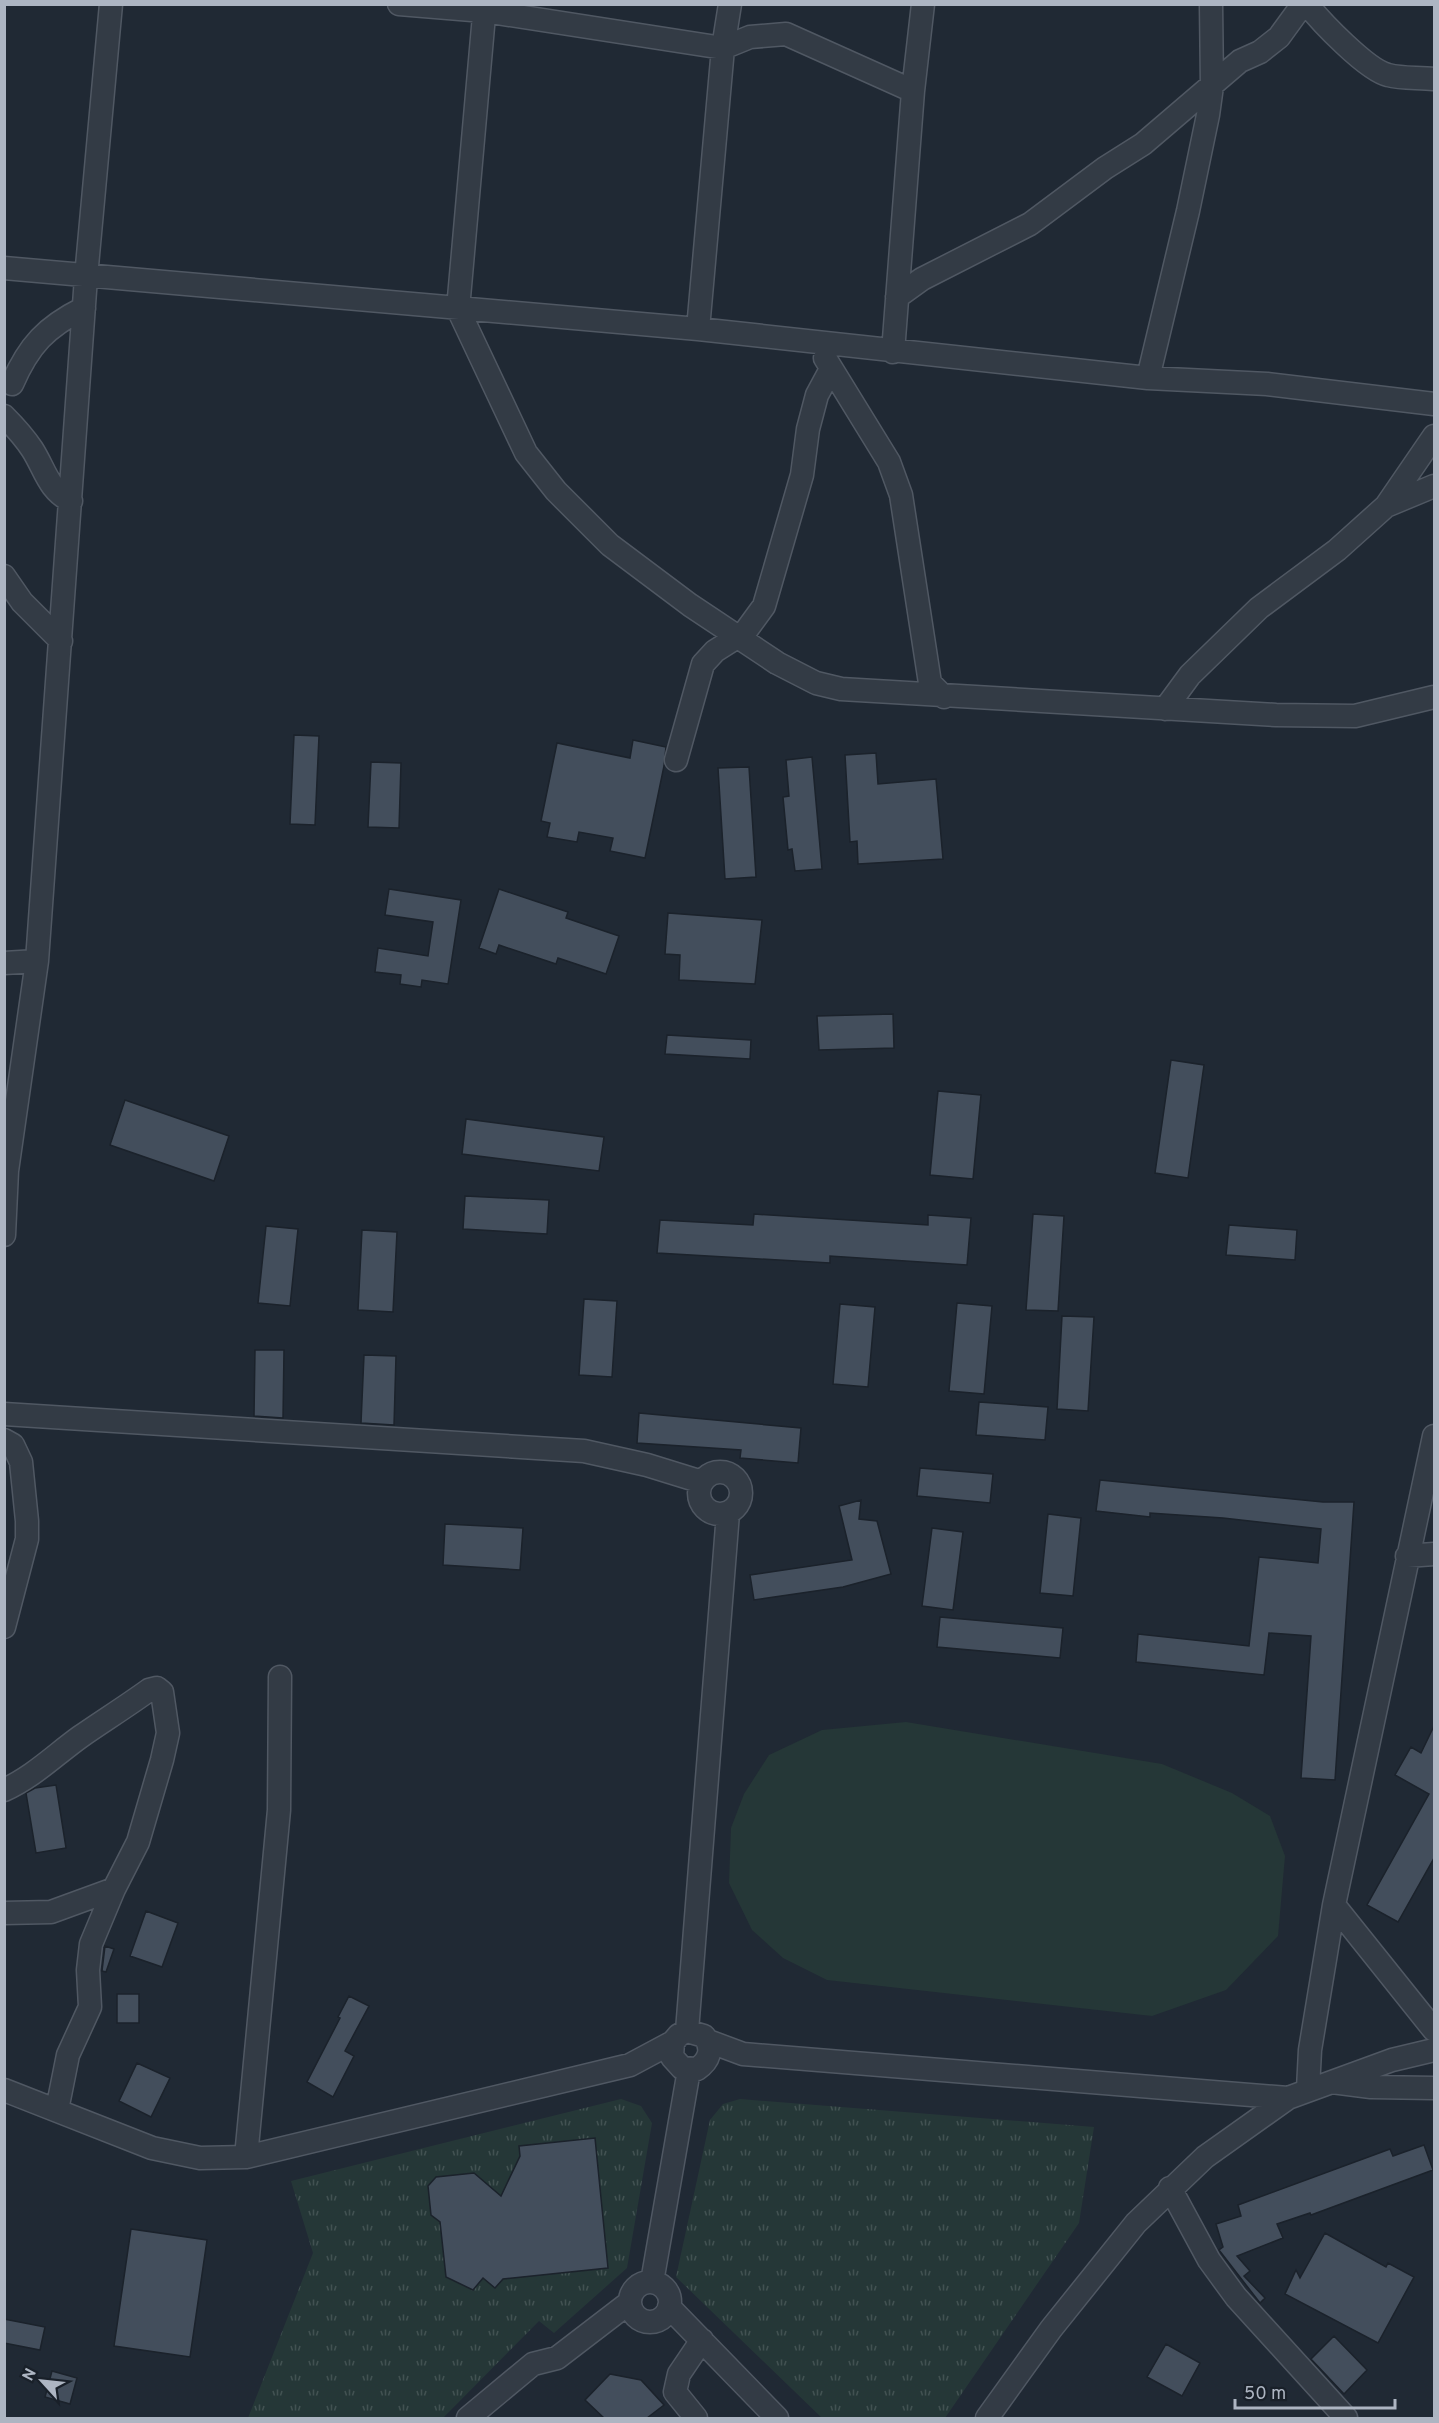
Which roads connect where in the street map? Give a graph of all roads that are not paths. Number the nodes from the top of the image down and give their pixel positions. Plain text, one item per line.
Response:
1 (111, 4) edge
2 (399, 4) edge
3 (730, 4) edge
4 (923, 4) edge
5 (1211, 4) edge
6 (1305, 4) edge
7 (484, 8) edge
8 (723, 48) junction
9 (1434, 79) edge
10 (1212, 86) junction
11 (913, 91) junction
12 (4, 268) edge
13 (86, 277) junction
14 (897, 297) junction
15 (84, 308) junction
16 (458, 309) junction
17 (698, 329) junction
18 (816, 343) junction
19 (893, 352) junction
20 (831, 369) junction
21 (8, 373) edge
22 (1148, 378) junction
23 (1434, 404) edge
24 (10, 422) edge
25 (1434, 436) edge
26 (1434, 486) edge
27 (71, 501) junction
28 (1386, 506) junction
29 (4, 576) edge
30 (736, 636) junction
31 (62, 641) junction
32 (944, 697) junction
33 (1434, 697) edge
34 (1165, 709) junction
35 (676, 760) dead end
36 (37, 961) junction
37 (4, 963) edge
38 (6, 1171) edge
39 (4, 1235) edge
40 (4, 1414) edge
41 (1434, 1436) edge
42 (4, 1440) edge
43 (702, 1482) junction
44 (1426, 1510) edge
45 (728, 1513) junction
46 (1434, 1554) edge
47 (1407, 1556) junction
48 (4, 1627) edge
49 (280, 1677) dead end
50 (4, 1790) edge
51 (114, 1889) junction
52 (1334, 1905) junction
53 (4, 1913) edge
54 (1434, 2030) edge
55 (689, 2038) junction
56 (1434, 2050) edge
57 (743, 2054) junction
58 (630, 2065) junction
59 (692, 2067) junction
60 (1434, 2088) edge
61 (1308, 2089) junction
62 (4, 2090) edge
63 (57, 2110) junction
64 (246, 2157) junction
65 (1170, 2188) junction
66 (652, 2282) junction
67 (630, 2302) junction
68 (669, 2307) junction
69 (702, 2340) junction
70 (468, 2418) edge
71 (696, 2418) edge
72 (777, 2418) edge
73 (987, 2418) edge
74 (1347, 2418) edge

1 - 13 street
2 - 7 street
3 - 8 street
4 - 11 street
5 - 10 street
6 - 9 street
6 - 10 street
7 - 8 street
7 - 16 street
8 - 11 street
8 - 17 street
10 - 14 street
10 - 22 street
11 - 14 street
12 - 13 street
13 - 15 street
13 - 16 street
14 - 19 street
15 - 21 street
15 - 27 street
16 - 17 street
16 - 30 street
17 - 18 street
18 - 19 street
18 - 20 street
19 - 22 street
20 - 30 street
20 - 32 street
21 - 24 street
22 - 23 street
24 - 27 street
25 - 28 street
26 - 28 street
27 - 31 street
28 - 34 street
29 - 31 street
30 - 32 street
30 - 35 street
31 - 36 street
32 - 34 street
33 - 34 street
36 - 37 street
36 - 38 street
38 - 39 street
40 - 43 street
41 - 44 street
42 - 48 street
43 - 45 street
43 - 45 street
44 - 47 street
45 - 55 street
46 - 47 street
47 - 52 street
49 - 64 street
50 - 51 street
51 - 53 street
51 - 63 street
52 - 54 street
52 - 61 street
55 - 57 street
55 - 58 street
55 - 59 street
55 - 59 street
56 - 61 street
57 - 59 street
57 - 61 street
58 - 59 street
58 - 64 street
59 - 66 street
60 - 61 street
61 - 65 street
62 - 63 street
63 - 64 street
65 - 73 street
65 - 74 street
66 - 67 street
66 - 68 street
67 - 68 street
67 - 70 street
68 - 69 street
69 - 71 street
69 - 72 street

